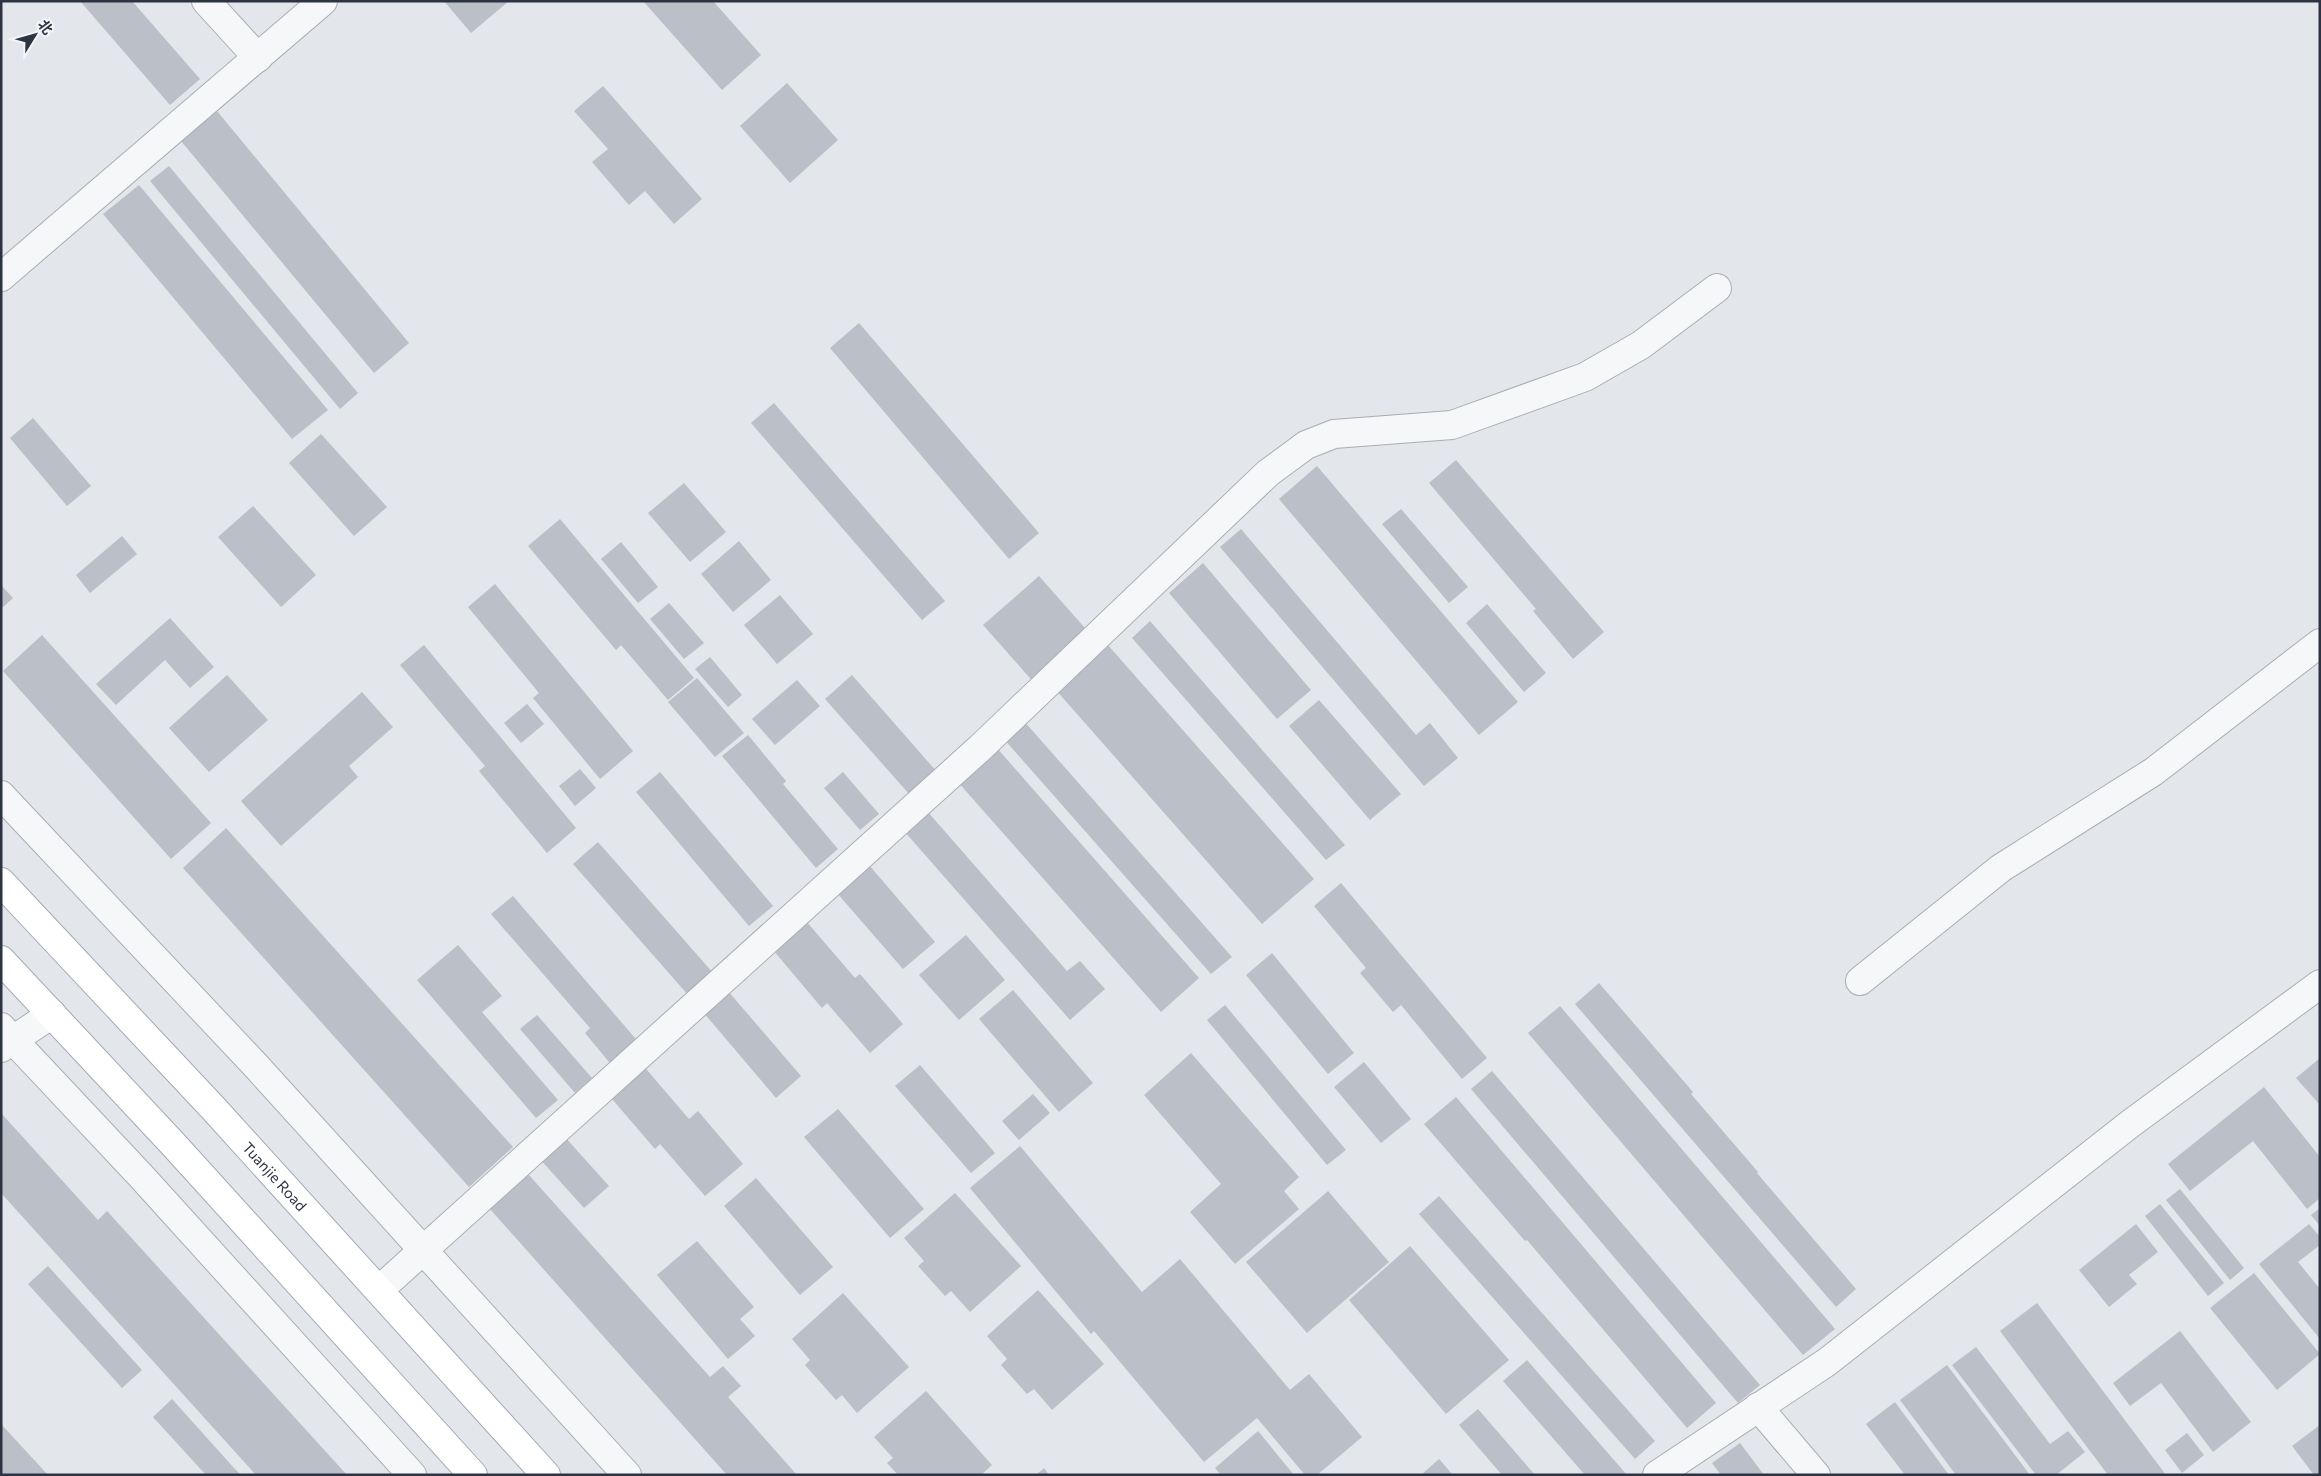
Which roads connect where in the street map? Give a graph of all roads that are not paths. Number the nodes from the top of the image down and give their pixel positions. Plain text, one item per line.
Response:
1 (206, 1) edge
2 (323, 1) edge
3 (258, 58) junction
4 (1, 277) edge
5 (1717, 288) dead end
6 (2320, 643) edge
7 (1, 795) edge
8 (1, 882) edge
9 (1, 960) edge
10 (1860, 981) dead end
11 (2320, 984) edge
12 (52, 1014) junction
13 (5, 1039) edge
14 (423, 1250) junction
15 (378, 1290) junction
16 (1758, 1407) junction
17 (412, 1475) edge
18 (473, 1475) edge
19 (546, 1475) edge
20 (627, 1475) edge
21 (1657, 1475) edge
22 (1816, 1475) edge

1 - 3 street
2 - 3 street
3 - 4 street
5 - 14 street
6 - 10 street
7 - 14 street
8 - 15 main road, Tuanjie Road
9 - 12 main road
11 - 16 street
12 - 13 street
12 - 18 main road
13 - 17 street
14 - 15 street
14 - 20 street
15 - 19 main road, Tuanjie Road
16 - 21 street
16 - 22 street

